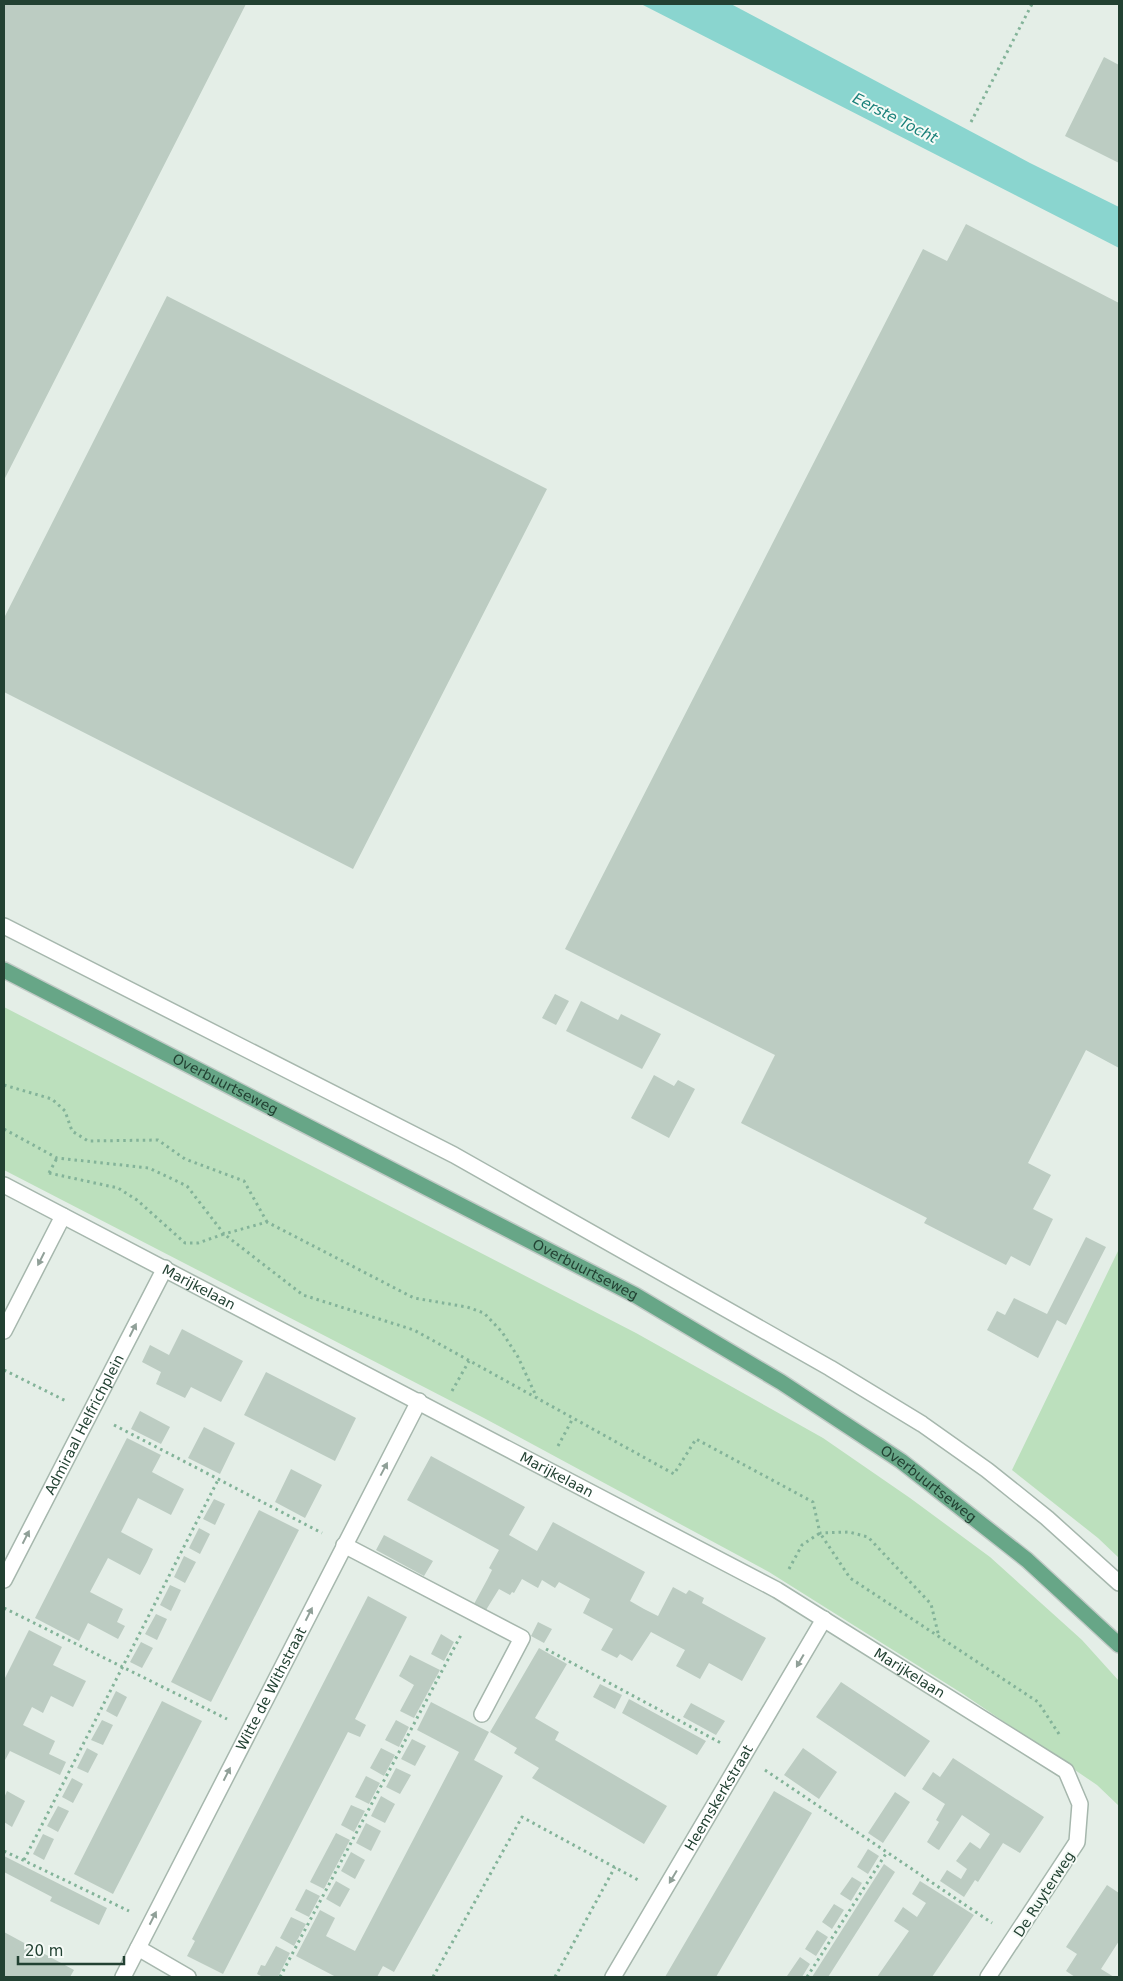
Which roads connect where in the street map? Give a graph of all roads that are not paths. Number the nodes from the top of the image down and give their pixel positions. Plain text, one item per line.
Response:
1 (4, 926) edge
2 (4, 970) edge
3 (4, 1185) edge
4 (63, 1216) junction
5 (165, 1268) junction
6 (4, 1331) edge
7 (419, 1401) junction
8 (344, 1545) junction
9 (4, 1580) edge
10 (1119, 1583) edge
11 (824, 1619) junction
12 (1119, 1645) edge
13 (482, 1714) dead end
14 (1080, 1804) joint
15 (138, 1948) junction
16 (123, 1977) edge
17 (188, 1977) edge
18 (613, 1977) edge
19 (988, 1977) edge

1 - 10 street
2 - 12 main road, Overbuurtseweg
3 - 4 street, Marijkelaan
4 - 5 street, Marijkelaan
4 -> 6 street
5 - 7 street, Marijkelaan
9 -> 5 street, Admiraal Helfrichplein
8 -> 7 street, Witte de Withstraat
7 - 11 street, Marijkelaan
8 - 13 street
15 -> 8 street, Witte de Withstraat
11 - 14 street, Marijkelaan
11 -> 18 street, Heemskerkstraat
14 - 19 street, De Ruyterweg
15 - 16 street, Witte de Withstraat
15 - 17 street

